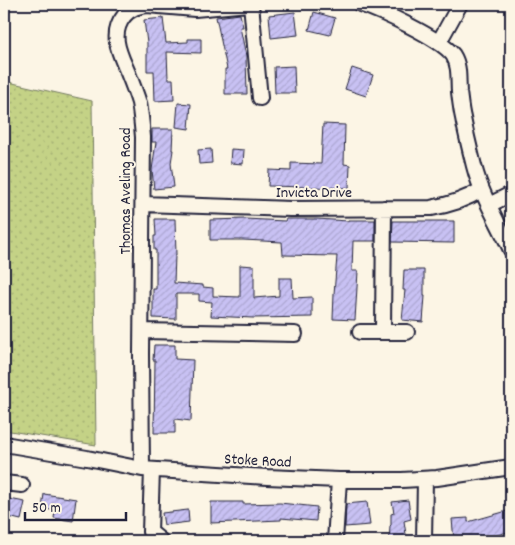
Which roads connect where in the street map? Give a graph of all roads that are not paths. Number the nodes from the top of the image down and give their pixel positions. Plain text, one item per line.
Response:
1 (249, 4) edge
2 (360, 4) edge
3 (460, 4) edge
4 (134, 5) edge
5 (439, 42) junction
6 (260, 98) dead end
7 (481, 190) junction
8 (511, 194) edge
9 (143, 204) junction
10 (489, 205) junction
11 (384, 208) junction
12 (511, 250) edge
13 (142, 331) junction
14 (360, 332) dead end
15 (384, 332) junction
16 (407, 332) dead end
17 (295, 334) dead end
18 (4, 444) edge
19 (511, 467) edge
20 (147, 469) junction
21 (425, 479) junction
22 (339, 480) junction
23 (4, 483) edge
24 (22, 485) dead end
25 (161, 541) edge
26 (335, 541) edge
27 (424, 541) edge

1 - 4 street, Thomas Aveling Road
1 - 6 street
2 - 5 street
3 - 5 street
4 - 9 street, Thomas Aveling Road
5 - 7 street
7 - 10 street
7 - 11 street, Invicta Drive
8 - 10 street
9 - 11 street, Invicta Drive
9 - 13 street, Thomas Aveling Road
10 - 12 street
11 - 15 street
13 - 17 street
13 - 20 street, Thomas Aveling Road
14 - 15 street
15 - 16 street
18 - 20 street, Stoke Road
19 - 21 street, Stoke Road
20 - 22 street, Stoke Road
20 - 25 street, Thomas Aveling Road
21 - 22 street, Stoke Road
21 - 27 street
22 - 26 street
23 - 24 street

